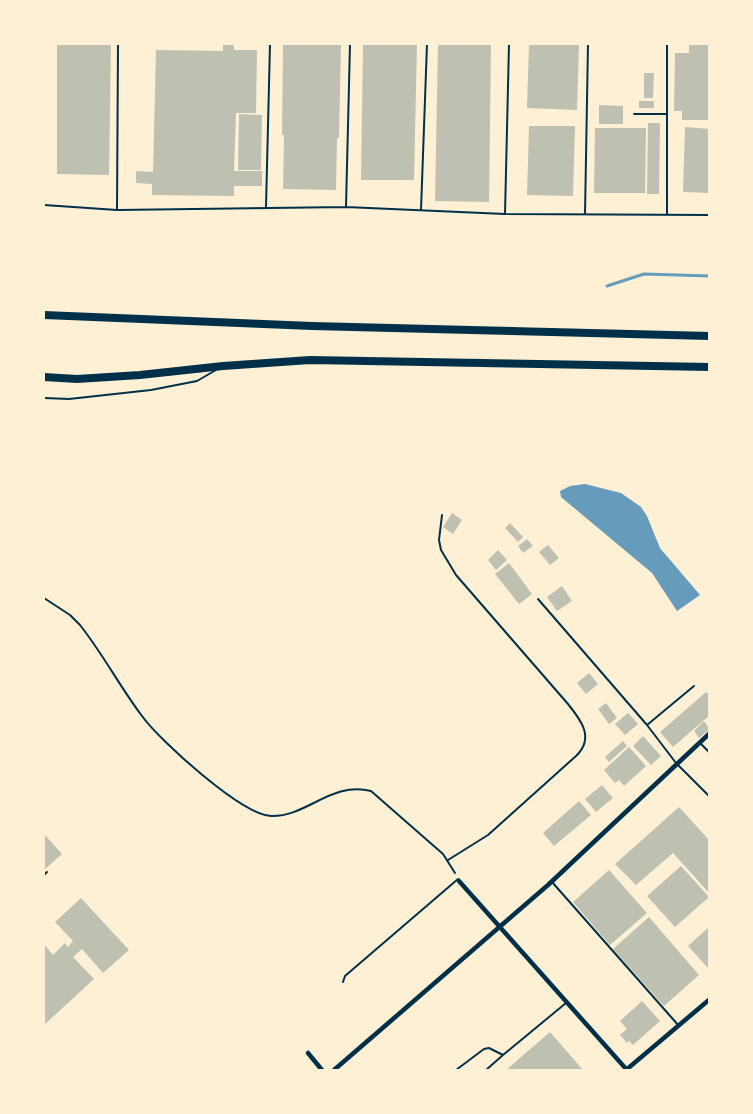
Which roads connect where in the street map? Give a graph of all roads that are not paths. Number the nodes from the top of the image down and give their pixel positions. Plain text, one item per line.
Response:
1 (118, 44) edge
2 (270, 44) edge
3 (350, 44) edge
4 (427, 44) edge
5 (509, 44) edge
6 (588, 44) edge
7 (667, 44) edge
8 (634, 114) dead end
9 (667, 114) junction
10 (44, 205) edge
11 (266, 207) junction
12 (346, 207) junction
13 (117, 210) junction
14 (421, 210) junction
15 (505, 214) junction
16 (585, 214) junction
17 (667, 214) junction
18 (710, 215) edge
19 (44, 315) edge
20 (710, 336) edge
21 (223, 366) junction
22 (710, 367) edge
23 (44, 377) edge
24 (44, 398) edge
25 (538, 599) dead end
26 (694, 686) dead end
27 (647, 725) junction
28 (710, 733) edge
29 (699, 742) junction
30 (710, 753) edge
31 (676, 763) junction
32 (710, 796) edge
33 (47, 872) dead end
34 (44, 875) edge
35 (459, 880) joint
36 (550, 884) junction
37 (500, 927) junction
38 (343, 982) dead end
39 (710, 999) edge
40 (567, 1002) junction
41 (678, 1027) junction
42 (308, 1053) dead end
43 (503, 1055) junction
44 (626, 1070) edge
45 (322, 1071) edge
46 (334, 1071) edge
47 (456, 1071) edge
48 (486, 1071) edge

1 - 13 lane
2 - 11 lane
3 - 12 lane
4 - 14 lane
5 - 15 lane
6 - 16 lane
7 - 9 lane
8 - 9 lane
9 - 17 lane
10 - 13 lane
11 - 12 lane
11 - 13 lane
12 - 14 lane
14 - 15 lane
15 - 16 lane
16 - 17 lane
17 - 18 lane
19 - 20 highway
21 - 22 highway
21 - 23 highway
21 - 24 lane
25 - 27 lane
26 - 27 lane
27 - 31 lane
28 - 29 street
29 - 30 lane
29 - 31 street
31 - 32 lane
31 - 36 street
33 - 34 lane
35 - 37 street
35 - 38 lane
36 - 37 street
36 - 41 lane
37 - 40 street
37 - 46 street
39 - 41 street
40 - 43 lane
40 - 44 street
41 - 44 street
42 - 45 street
43 - 47 lane
43 - 48 lane

